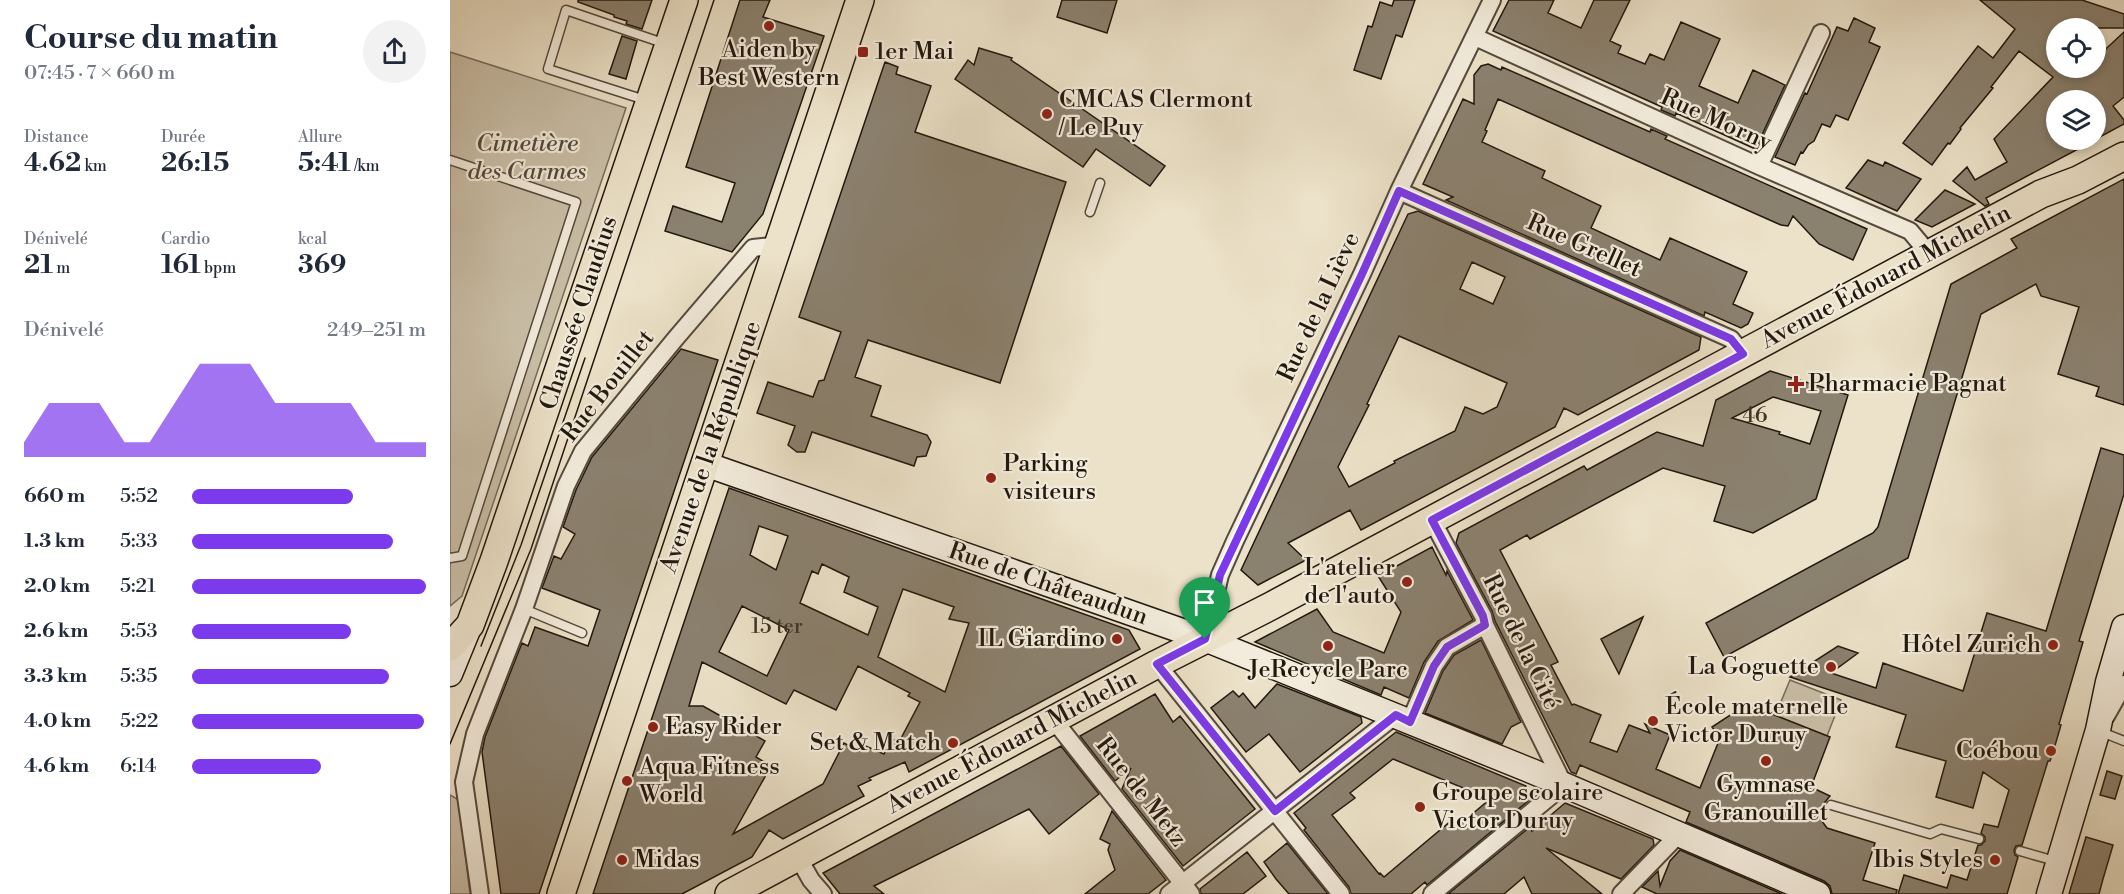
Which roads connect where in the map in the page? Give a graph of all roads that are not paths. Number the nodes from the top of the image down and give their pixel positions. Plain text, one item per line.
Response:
1 (684, 0) edge
2 (860, 0) edge
3 (1492, 0) edge
4 (1821, 33) dead end
5 (1475, 37) junction
6 (669, 45) junction
7 (650, 102) junction
8 (2124, 156) edge
9 (450, 160) edge
10 (1759, 166) junction
11 (1100, 183) dead end
12 (1399, 191) junction
13 (1090, 212) dead end
14 (780, 245) junction
15 (1930, 255) junction
16 (1743, 354) junction
17 (705, 464) junction
18 (1432, 520) junction
19 (450, 558) edge
20 (525, 609) junction
21 (470, 625) junction
22 (1485, 625) junction
23 (2124, 627) edge
24 (582, 633) dead end
25 (1205, 639) junction
26 (450, 647) edge
27 (1157, 664) junction
28 (450, 674) edge
29 (2124, 684) edge
30 (1403, 718) junction
31 (1053, 719) junction
32 (2098, 730) junction
33 (2124, 741) edge
34 (1564, 785) junction
35 (1832, 805) dead end
36 (1275, 811) junction
37 (1679, 834) junction
38 (1979, 839) dead end
39 (2020, 851) dead end
40 (798, 857) junction
41 (2059, 862) junction
42 (1187, 888) edge
43 (480, 894) edge
44 (561, 894) edge
45 (729, 894) edge
46 (823, 894) edge
47 (1169, 894) edge
48 (1341, 894) edge
49 (1432, 894) edge
50 (1621, 894) edge
51 (1818, 894) edge
52 (2049, 894) edge

1 - 6 main road, Chaussée Claudius
2 - 14 main road, Avenue de la République
3 - 5 street, Rue de la Liève
4 - 10 street
5 - 10 street, Rue Morny
5 - 12 street, Rue de la Liève
6 - 7 main road, Chaussée Claudius
6 - 7 lane
7 - 21 main road, Chaussée Claudius
8 - 15 main road, Avenue Édouard Michelin
9 - 19 lane
10 - 15 street, Rue Morny
11 - 13 lane
12 - 16 street, Rue Grellet
12 - 25 street, Rue de la Liève
14 - 17 main road, Avenue de la République
14 - 20 street, Rue Bouillet
15 - 16 main road, Avenue Édouard Michelin
16 - 18 main road, Avenue Édouard Michelin
17 - 25 street, Rue de Châteaudun
17 - 44 main road, Avenue de la République
18 - 22 street, Rue de la Cité
18 - 25 main road, Avenue Édouard Michelin
20 - 24 lane
20 - 43 street, Rue Bouillet
21 - 26 main road
21 - 28 street
22 - 30 street
22 - 34 street, Rue de la Cité
23 - 32 street
25 - 27 main road, Avenue Édouard Michelin
25 - 30 street, Rue de Châteaudun
27 - 31 main road, Avenue Édouard Michelin
27 - 36 street
29 - 32 street
30 - 34 street, Rue de Châteaudun
30 - 36 street
31 - 40 main road, Avenue Édouard Michelin
31 - 42 street, Rue de Metz
32 - 33 lane
32 - 41 street
34 - 37 street, Rue de Châteaudun
34 - 49 street
35 - 38 lane
36 - 42 street
36 - 48 street
37 - 50 street
37 - 51 street, Rue de Châteaudun
39 - 41 lane
40 - 45 main road, Avenue Édouard Michelin
40 - 46 street
41 - 52 street
42 - 47 street

